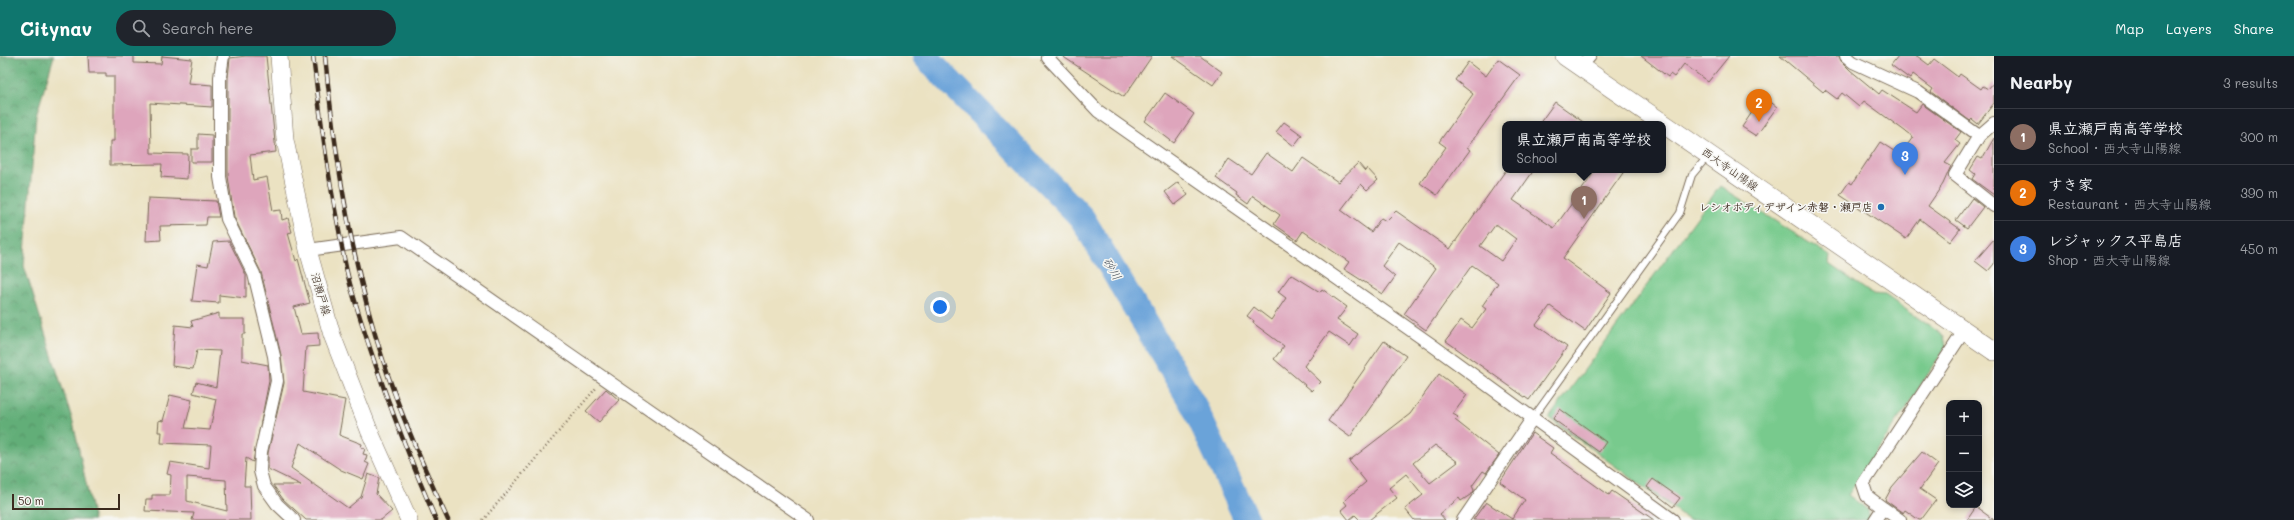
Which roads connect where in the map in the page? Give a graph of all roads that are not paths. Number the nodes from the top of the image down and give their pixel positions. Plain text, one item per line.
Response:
1 (223, 56) edge
2 (279, 56) edge
3 (1049, 56) edge
4 (1565, 56) edge
5 (1846, 56) edge
6 (1585, 61) edge
7 (1664, 121) edge
8 (1666, 122) edge
9 (1994, 124) edge
10 (1979, 136) junction
11 (1709, 155) junction
12 (1994, 206) edge
13 (308, 250) junction
14 (1964, 331) junction
15 (1994, 351) edge
16 (1532, 419) junction
17 (1883, 508) junction
18 (294, 520) edge
19 (409, 520) edge
20 (808, 520) edge
21 (1464, 520) edge
22 (1673, 520) edge
23 (1875, 520) edge
24 (1900, 520) edge

1 - 18 street
2 - 13 main road, 沼瀬戸線
3 - 16 street
4 - 6 main road, 西大寺山陽線
5 - 10 street
6 - 7 main road, 西大寺山陽線
8 - 11 main road, 西大寺山陽線
9 - 10 street
10 - 12 street
11 - 14 main road, 西大寺山陽線
11 - 16 lane
13 - 19 main road, 沼瀬戸線
13 - 20 street
14 - 15 main road, 西大寺山陽線
14 - 17 street
16 - 21 street
16 - 22 street
17 - 23 street
17 - 24 street

